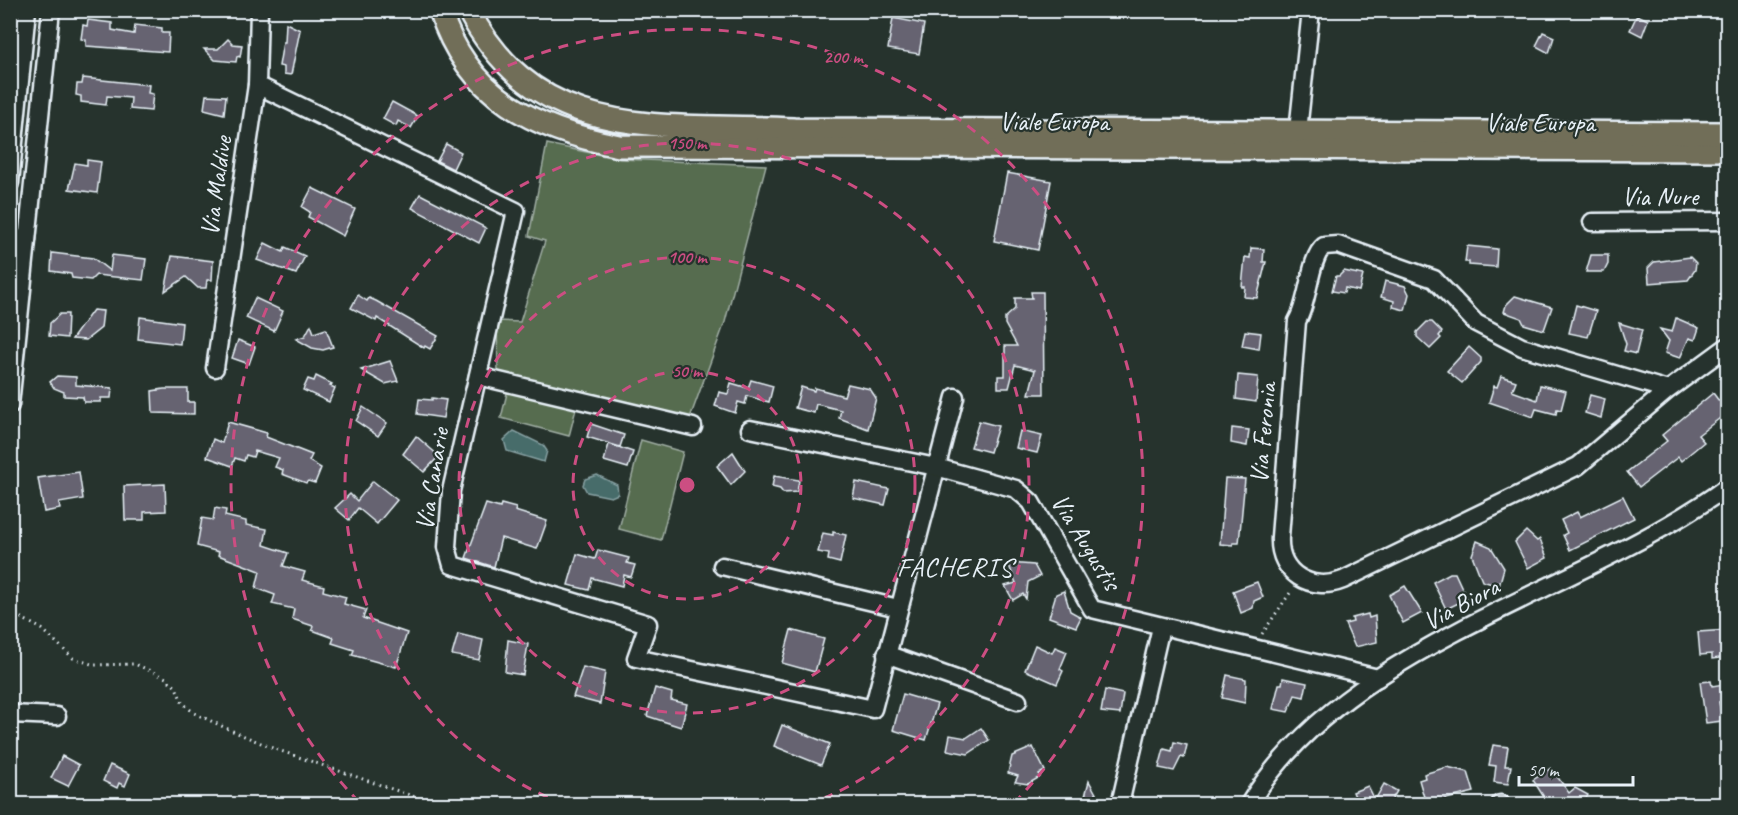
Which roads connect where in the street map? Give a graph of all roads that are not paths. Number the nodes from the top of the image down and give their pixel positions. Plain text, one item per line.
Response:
1 (27, 10) edge
2 (51, 10) edge
3 (259, 10) edge
4 (440, 10) edge
5 (468, 10) edge
6 (1311, 10) edge
7 (256, 85) junction
8 (1298, 131) junction
9 (1728, 133) edge
10 (1728, 150) edge
11 (10, 183) edge
12 (1728, 221) edge
13 (1592, 222) dead end
14 (10, 237) edge
15 (27, 240) junction
16 (1728, 346) edge
17 (215, 368) dead end
18 (478, 376) junction
19 (1668, 390) junction
20 (955, 398) dead end
21 (10, 405) edge
22 (693, 427) dead end
23 (750, 429) dead end
24 (936, 467) junction
25 (1728, 486) edge
26 (722, 566) dead end
27 (898, 608) junction
28 (1161, 627) junction
29 (886, 654) junction
30 (1378, 678) junction
31 (1018, 700) dead end
32 (10, 714) edge
33 (57, 716) dead end
34 (1120, 804) edge
35 (1249, 804) edge

1 - 11 street
2 - 15 street
3 - 7 street, Via Maldive
4 - 10 main road, Viale Europa
5 - 8 main road, Viale Europa
6 - 8 street
7 - 17 street, Via Maldive
7 - 18 street, Via Canarie
8 - 9 main road, Viale Europa
12 - 13 street, Via Nure
14 - 15 street
15 - 21 street
16 - 19 street
18 - 22 street
18 - 29 street, Via Canarie
19 - 19 street, Via Feronia
20 - 24 street
23 - 24 street, Via Augustis
24 - 27 street
24 - 28 street, Via Augustis
25 - 30 street, Via Biora
26 - 27 street
27 - 29 street
28 - 30 street, Via Augustis
28 - 34 street
29 - 31 street
30 - 35 street, Via Biora
32 - 33 street

